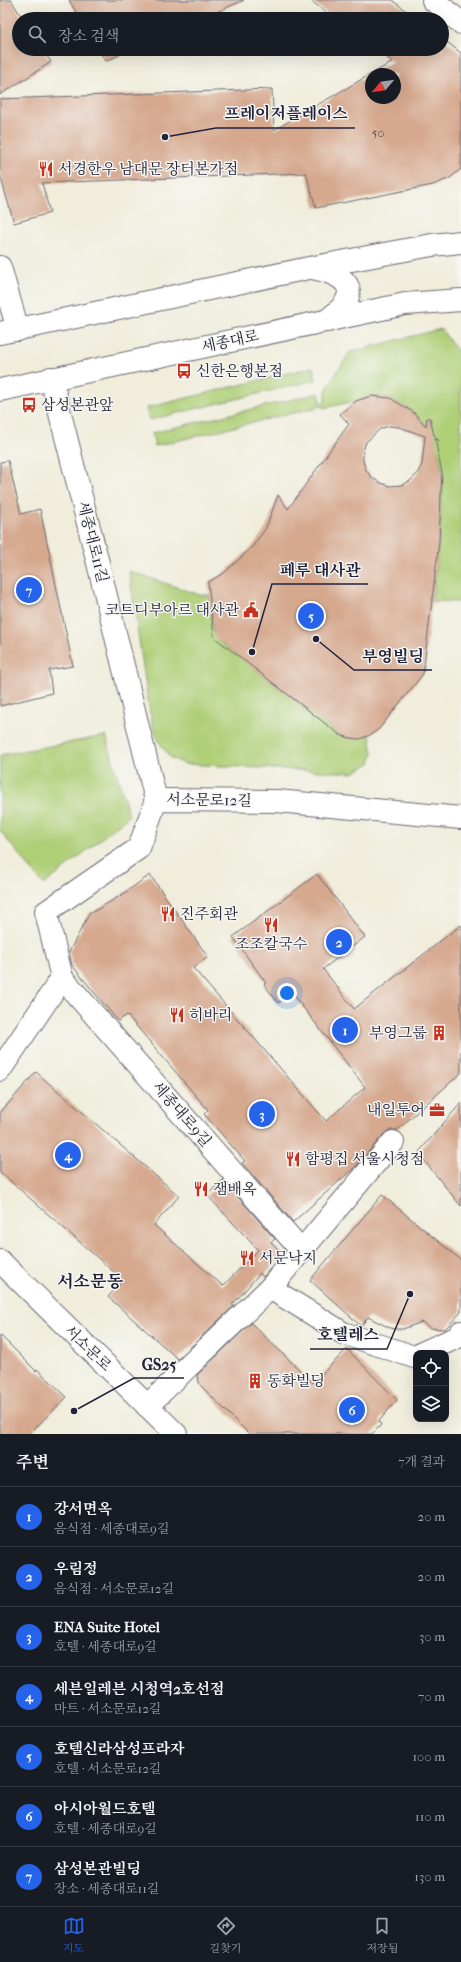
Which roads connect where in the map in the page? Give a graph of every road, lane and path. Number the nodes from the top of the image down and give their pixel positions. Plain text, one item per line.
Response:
1 (433, 0) edge
2 (448, 12) edge
3 (449, 13) edge
4 (461, 22) edge
5 (457, 240) edge
6 (0, 267) edge
7 (309, 268) junction
8 (461, 300) edge
9 (327, 321) junction
10 (9, 331) edge
11 (50, 378) junction
12 (0, 390) edge
13 (156, 800) junction
14 (461, 818) edge
15 (62, 978) junction
16 (0, 1070) edge
17 (393, 1142) dead end
18 (302, 1251) junction
19 (0, 1262) edge
20 (270, 1288) junction
21 (460, 1336) edge
22 (429, 1350) edge
23 (413, 1357) edge
24 (147, 1406) junction
25 (176, 1434) edge

1 - 2 street
3 - 4 street
5 - 7 street
6 - 10 street
7 - 9 street
7 - 10 street
8 - 9 street, 세종대로
9 - 11 street, 세종대로
11 - 12 street, 세종대로
11 - 13 street, 세종대로11길
13 - 14 street, 서소문로12길
13 - 15 street, 서소문로12길
15 - 16 street
15 - 18 street, 세종대로9길
17 - 18 street
18 - 20 street
19 - 24 street, 서소문로
20 - 23 street
20 - 24 street
21 - 22 street
24 - 25 street, 서소문로

